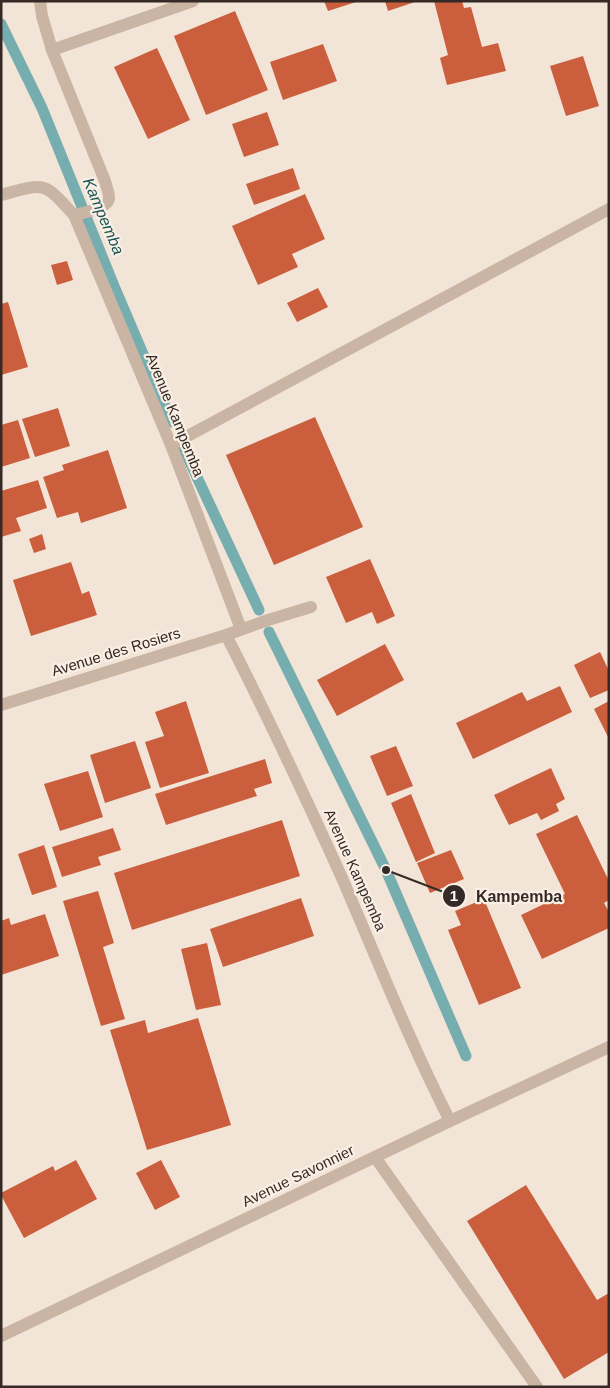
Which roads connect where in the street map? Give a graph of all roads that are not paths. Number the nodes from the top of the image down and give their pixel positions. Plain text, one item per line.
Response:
1 (40, 1) edge
2 (193, 1) edge
3 (52, 50) junction
4 (1, 195) edge
5 (609, 209) edge
6 (80, 214) junction
7 (171, 446) junction
8 (311, 606) dead end
9 (241, 629) junction
10 (226, 635) junction
11 (1, 706) edge
12 (609, 1047) edge
13 (450, 1121) junction
14 (375, 1157) junction
15 (1, 1336) edge
16 (537, 1387) edge

1 - 3 street
2 - 3 street
3 - 6 street
4 - 6 street, Avenue Kampemba
5 - 7 street
6 - 7 street, Avenue Kampemba
7 - 9 street, Avenue Kampemba
8 - 9 street, Avenue des Rosiers
9 - 10 street, Avenue des Rosiers
10 - 11 street, Avenue des Rosiers
10 - 13 street, Avenue Kampemba
12 - 13 street, Avenue Savonnier
13 - 14 street, Avenue Savonnier
14 - 15 street, Avenue Savonnier
14 - 16 street

